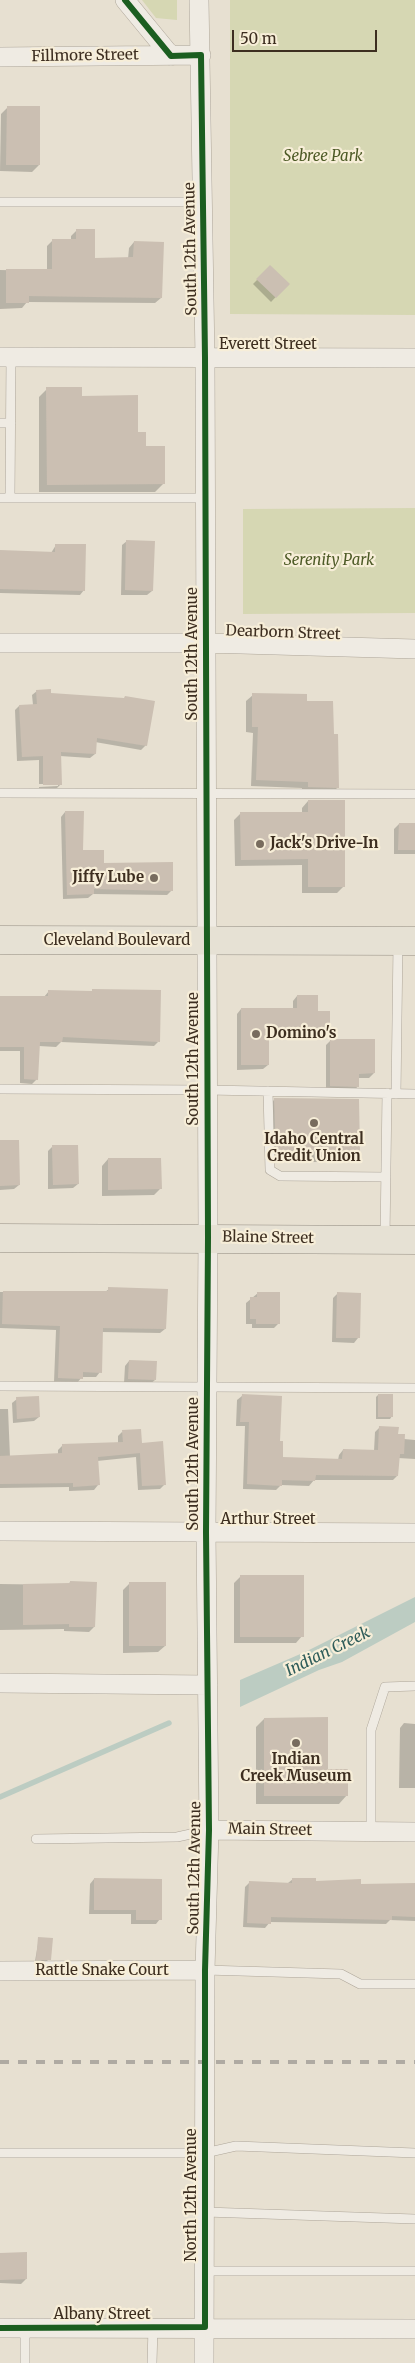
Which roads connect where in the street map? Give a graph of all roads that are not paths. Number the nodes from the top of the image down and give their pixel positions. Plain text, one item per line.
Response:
1 (125, 0) edge
2 (199, 0) edge
3 (201, 55) junction
4 (171, 56) junction
5 (0, 57) edge
6 (0, 202) edge
7 (203, 202) junction
8 (5, 357) edge
9 (205, 358) junction
10 (415, 358) edge
11 (0, 423) edge
12 (11, 423) junction
13 (0, 498) edge
14 (10, 498) junction
15 (205, 498) junction
16 (0, 643) edge
17 (206, 643) junction
18 (415, 649) edge
19 (0, 793) edge
20 (206, 793) junction
21 (415, 794) edge
22 (0, 940) edge
23 (206, 941) junction
24 (407, 941) edge
25 (0, 1089) edge
26 (207, 1090) junction
27 (268, 1091) junction
28 (392, 1094) junction
29 (415, 1094) edge
30 (386, 1177) junction
31 (0, 1238) edge
32 (208, 1238) junction
33 (385, 1239) junction
34 (415, 1240) edge
35 (0, 1386) edge
36 (207, 1388) junction
37 (415, 1388) edge
38 (0, 1531) edge
39 (206, 1532) junction
40 (415, 1533) edge
41 (0, 1683) edge
42 (208, 1685) junction
43 (415, 1686) edge
44 (209, 1830) junction
45 (371, 1832) junction
46 (415, 1832) edge
47 (36, 1839) dead end
48 (205, 1970) junction
49 (0, 1971) edge
50 (415, 1984) edge
51 (206, 2062) joint
52 (415, 2152) edge
53 (0, 2153) edge
54 (205, 2153) junction
55 (205, 2212) junction
56 (415, 2218) edge
57 (415, 2271) edge
58 (205, 2272) junction
59 (153, 2327) junction
60 (205, 2327) junction
61 (0, 2328) edge
62 (25, 2328) junction
63 (415, 2329) edge
64 (25, 2363) edge
65 (152, 2363) edge
66 (204, 2363) edge

1 - 4 street
2 - 3 street, South 12th Avenue
3 - 4 street, Fillmore Street
3 - 7 street, South 12th Avenue
4 - 5 street, Fillmore Street
6 - 7 lane
7 - 9 street, South 12th Avenue
8 - 9 street, Everett Street
8 - 12 lane
9 - 10 street, Everett Street
9 - 15 street, South 12th Avenue
11 - 12 lane
12 - 14 lane
13 - 14 lane
14 - 15 lane
15 - 17 street, South 12th Avenue
16 - 17 street, Dearborn Street
17 - 18 street, Dearborn Street
17 - 20 street, South 12th Avenue
19 - 20 lane
20 - 21 lane
20 - 23 street, South 12th Avenue
22 - 23 main road, Cleveland Boulevard
23 - 24 main road, Cleveland Boulevard
23 - 26 street, South 12th Avenue
24 - 28 lane
25 - 26 lane
26 - 27 lane
26 - 32 street, South 12th Avenue
27 - 28 lane
27 - 30 lane
28 - 29 lane
28 - 30 lane
30 - 33 lane
31 - 32 main road, Blaine Street
32 - 33 main road, Blaine Street
32 - 36 street, South 12th Avenue
33 - 34 main road, Blaine Street
35 - 36 lane
36 - 37 lane
36 - 39 street, South 12th Avenue
38 - 39 street, Arthur Street
39 - 40 street, Arthur Street
39 - 42 street, South 12th Avenue
41 - 42 street
42 - 44 street, South 12th Avenue
43 - 45 lane
44 - 45 street, Main Street
44 - 47 lane, Main Street
44 - 48 street, South 12th Avenue
45 - 46 street, Main Street
48 - 49 street, Rattle Snake Court
48 - 50 lane
48 - 51 street, South 12th Avenue
51 - 54 street, North 12th Avenue
52 - 54 lane
53 - 54 lane
54 - 55 street, North 12th Avenue
55 - 56 lane
55 - 58 street, North 12th Avenue
57 - 58 lane
58 - 60 street, North 12th Avenue
59 - 60 street, Albany Street
59 - 62 street, Albany Street
59 - 65 lane
60 - 63 street, Albany Street
60 - 66 street, North 12th Avenue
61 - 62 street, Albany Street
62 - 64 lane

